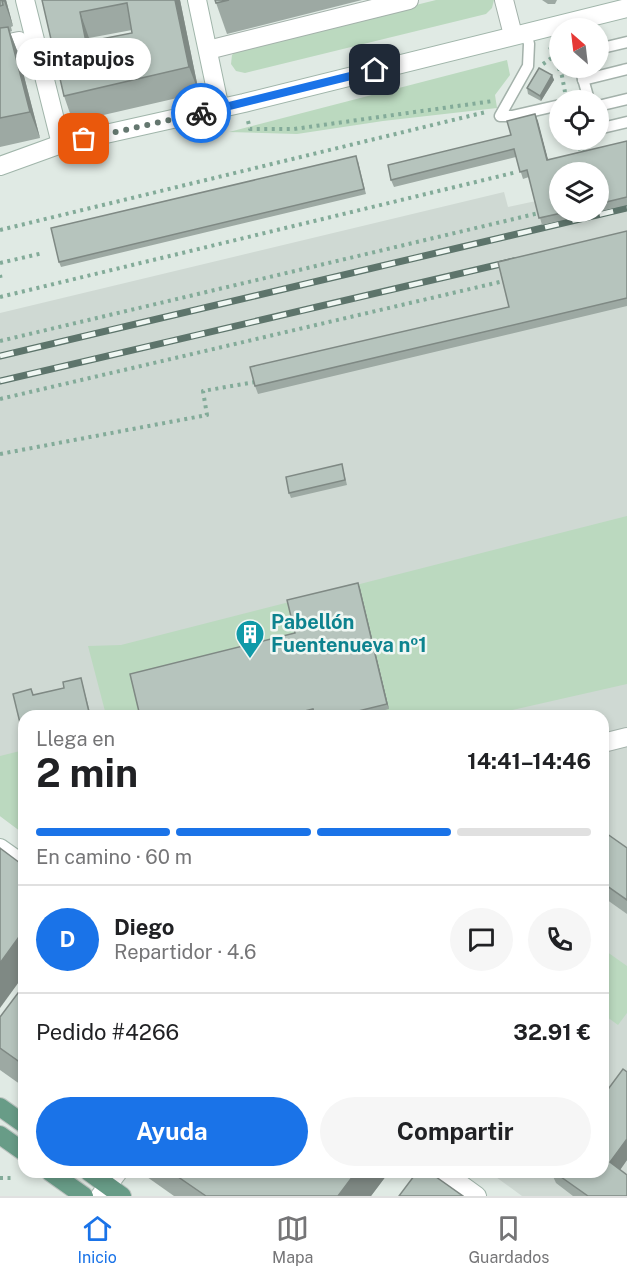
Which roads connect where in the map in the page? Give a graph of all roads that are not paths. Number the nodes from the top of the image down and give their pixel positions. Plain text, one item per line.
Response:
1 (25, 0) edge
2 (197, 0) edge
3 (409, 0) edge
4 (504, 0) edge
5 (590, 8) edge
6 (627, 8) edge
7 (578, 18) edge
8 (549, 29) edge
9 (519, 34) junction
10 (19, 41) dead end
11 (627, 42) edge
12 (0, 45) edge
13 (609, 46) edge
14 (208, 50) junction
15 (627, 69) edge
16 (583, 80) joint
17 (584, 90) edge
18 (627, 99) edge
19 (609, 103) edge
20 (549, 105) edge
21 (220, 109) junction
22 (627, 122) edge
23 (609, 126) edge
24 (61, 144) junction
25 (0, 166) edge
26 (627, 737) edge
27 (609, 742) edge
28 (0, 848) edge
29 (18, 861) edge
30 (0, 1107) edge
31 (18, 1120) edge
32 (0, 1134) edge
33 (18, 1148) edge
34 (58, 1178) edge
35 (98, 1178) edge
36 (452, 1178) edge
37 (112, 1187) edge
38 (84, 1196) edge
39 (477, 1196) edge

1 - 24 main road
2 - 14 main road
3 - 14 main road
4 - 9 main road
5 - 6 main road
5 - 7 main road
8 - 9 main road
9 - 20 lane
9 - 21 main road
10 - 12 main road
11 - 13 lane
14 - 21 main road
15 - 16 lane
16 - 17 lane
18 - 19 lane
21 - 24 main road
22 - 23 lane
24 - 25 main road
26 - 27 main road
28 - 29 main road
30 - 31 main road
32 - 33 main road
34 - 38 main road
35 - 37 main road
36 - 39 main road

